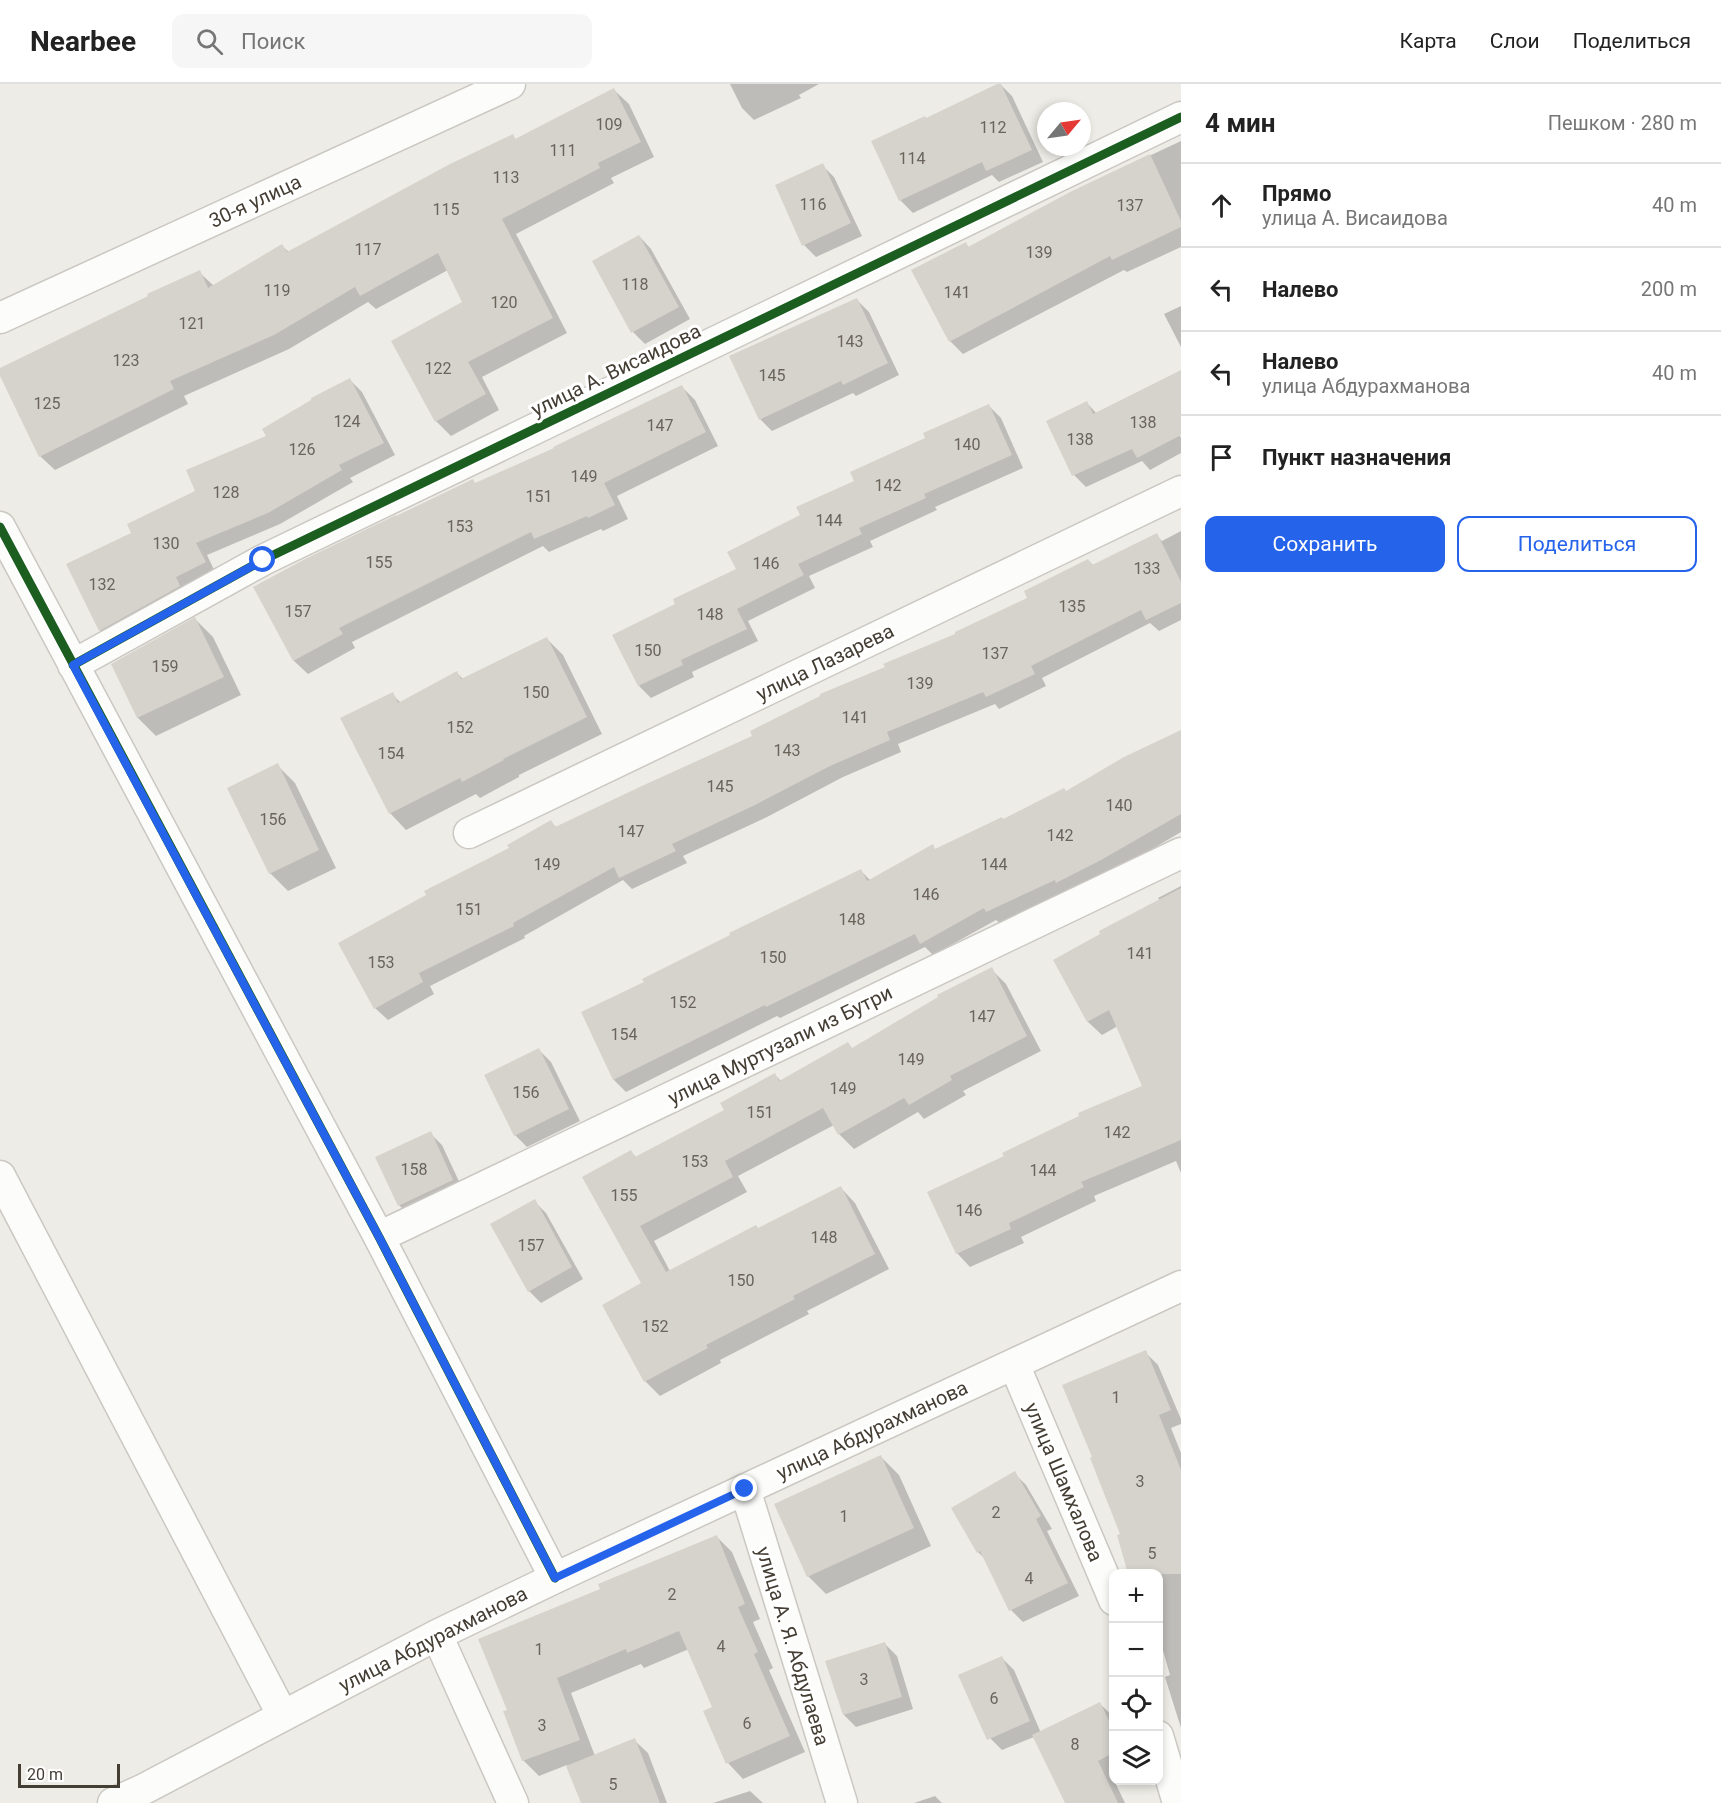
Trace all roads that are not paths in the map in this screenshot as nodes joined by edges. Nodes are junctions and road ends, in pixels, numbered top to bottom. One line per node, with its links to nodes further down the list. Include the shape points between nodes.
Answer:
1 (510, 84): 3 (street, 30-я улица)
2 (1181, 117): 6 (street, улица А. Висаидова, via 263,560)
3 (0, 318)
4 (1181, 491): 7 (street, улица Лазарева)
5 (0, 526): 6 (street)
6 (73, 665): 10 (street)
7 (469, 833)
8 (1181, 853): 10 (street, улица Муртузали из Бутри)
9 (0, 1176): 17 (street)
10 (379, 1237): 14 (street)
11 (1181, 1286): 12 (street, улица Абдурахманова)
12 (1014, 1364): 13 (street, улица Абдурахманова); 15 (street, улица Шамхалова)
13 (745, 1489): 14 (street, улица Абдурахманова); 22 (street, улица А. Я. Абдулаева)
14 (555, 1578): 16 (street, улица Абдурахманова)
15 (1109, 1590)
16 (437, 1635): 17 (street, улица Абдурахманова); 21 (street)
17 (283, 1716): 19 (street, улица Абдурахманова)
18 (1163, 1753): 23 (street)
19 (145, 1796): 20 (street, улица Абдурахманова)
20 (113, 1803)
21 (513, 1803)
22 (842, 1803)
23 (1178, 1803)

